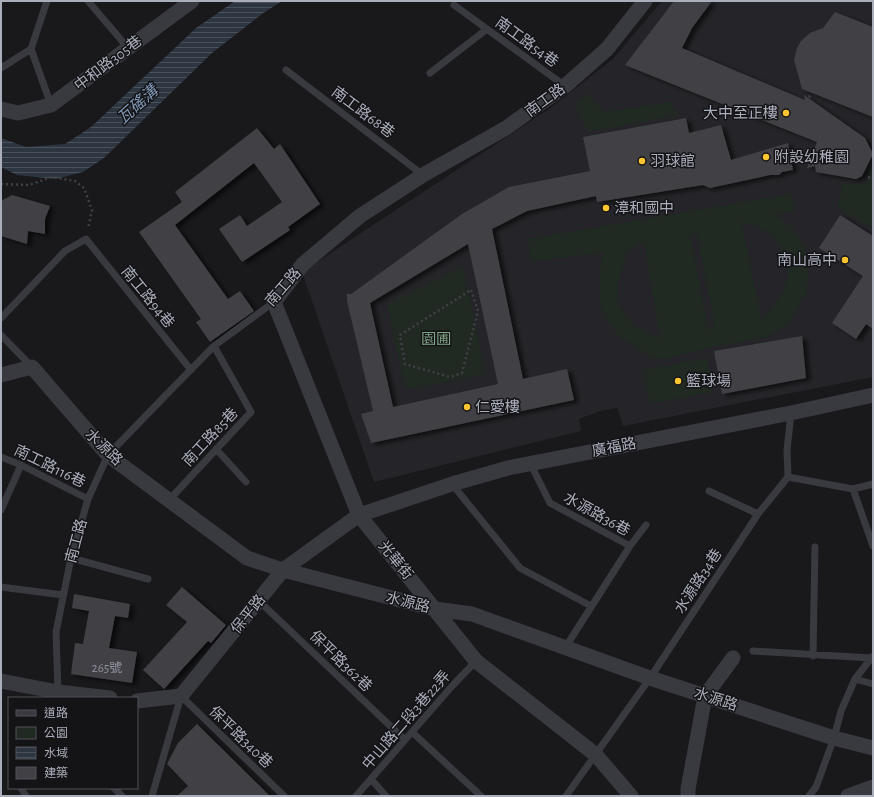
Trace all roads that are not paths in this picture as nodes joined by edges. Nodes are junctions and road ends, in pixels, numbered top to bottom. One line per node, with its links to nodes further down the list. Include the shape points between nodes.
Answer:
1 (46, 1): 8 (lane)
2 (88, 1): 7 (lane)
3 (644, 1): 12 (street, 南工路, via 607,49)
4 (188, 2): 7 (street, 中和路305巷)
5 (454, 5): 6 (lane, 南工路54巷)
6 (486, 29): 11 (lane); 12 (lane, 南工路54巷)
7 (128, 48): 13 (street, 中和路305巷)
8 (31, 49): 9 (lane); 13 (lane)
9 (1, 68)
10 (286, 70): 15 (lane, 南工路68巷)
11 (430, 73)
12 (565, 86): 15 (street, 南工路, via 506,128)
13 (51, 105): 14 (street, 中和路305巷, via 18,113)
14 (1, 109)
15 (423, 175): 16 (street, 南工路, via 360,216 303,264)
16 (274, 302): 19 (lane, 南工路); 40 (street, 光華街)
17 (1, 318): 21 (lane, 南工路94巷, via 65,251 86,239)
18 (1, 335): 20 (lane)
19 (214, 346): 21 (lane, 南工路); 25 (lane, 南工路85巷, via 251,412)
20 (32, 367): 22 (street); 26 (street, 水源路)
21 (191, 370): 26 (lane, 南工路)
22 (1, 375)
23 (873, 395): 24 (street, 廣福路)
24 (791, 413): 28 (street, 廣福路); 30 (lane, via 787,450)
25 (216, 449): 31 (lane); 37 (lane, 南工路85巷)
26 (108, 455): 36 (lane, 南工路); 37 (street, 水源路)
27 (1, 457): 29 (lane, 南工路116巷)
28 (530, 463): 32 (street, 廣福路); 42 (lane, 水源路36巷, via 550,503)
29 (21, 465): 36 (lane, 南工路116巷); 38 (lane)
30 (788, 477): 34 (lane); 39 (lane, 水源路34巷)
31 (246, 482)
32 (452, 484): 40 (street, 廣福路); 51 (lane, via 520,568)
33 (873, 484): 34 (lane)
34 (853, 489): 43 (lane)
35 (709, 491): 39 (lane)
36 (88, 499): 45 (lane, 南工路)
37 (169, 500): 46 (street, 水源路, via 247,558)
38 (1, 510)
39 (758, 514): 59 (lane, 水源路34巷)
40 (359, 515): 46 (street, 保平路); 52 (street, 光華街)
41 (646, 526): 42 (lane)
42 (630, 546): 51 (lane, 水源路36巷)
43 (873, 546)
44 (815, 547): 55 (lane)
45 (71, 558): 47 (lane); 49 (lane, 南工路)
46 (283, 570): 50 (street, 保平路); 52 (street, 水源路)
47 (148, 579)
48 (1, 587): 49 (lane)
49 (63, 595): 63 (lane, 南工路, via 56,632)
50 (258, 601): 64 (street, 保平路); 70 (lane, 保平路362巷)
51 (591, 606): 53 (lane, 水源路36巷)
52 (435, 609): 53 (street, 水源路, via 472,614); 58 (street, 光華街)
53 (565, 648): 59 (street, 水源路)
54 (753, 651): 55 (lane)
55 (813, 655): 56 (lane)
56 (872, 657): 60 (lane)
57 (732, 658): 65 (street)
58 (476, 661): 68 (lane, 中山路二段3巷22弄); 72 (street, 光華街)
59 (650, 678): 65 (street, 水源路); 72 (lane, 水源路34巷)
60 (854, 678): 62 (lane); 69 (lane)
61 (1, 681): 63 (street)
62 (873, 684)
63 (59, 695): 66 (street)
64 (180, 696): 67 (street); 75 (lane); 76 (lane, 保平路340巷)
65 (705, 696): 69 (street, 水源路); 82 (street)
66 (93, 697)
67 (138, 701)
68 (412, 732): 70 (lane, 中山路二段3巷22弄); 79 (lane)
69 (834, 738): 71 (street, 水源路); 83 (lane, via 816,787)
70 (405, 740): 73 (lane, 中山路二段3巷22弄)
71 (873, 748)
72 (596, 755): 80 (lane, 水源路34巷); 81 (street, 光華街)
73 (371, 779): 77 (lane, 中山路二段3巷22弄); 78 (lane)
74 (873, 787): 84 (street)
75 (152, 796)
76 (284, 796)
77 (356, 796)
78 (386, 796)
79 (481, 796)
80 (566, 796)
81 (630, 796)
82 (688, 796)
83 (808, 796)
84 (848, 796)

